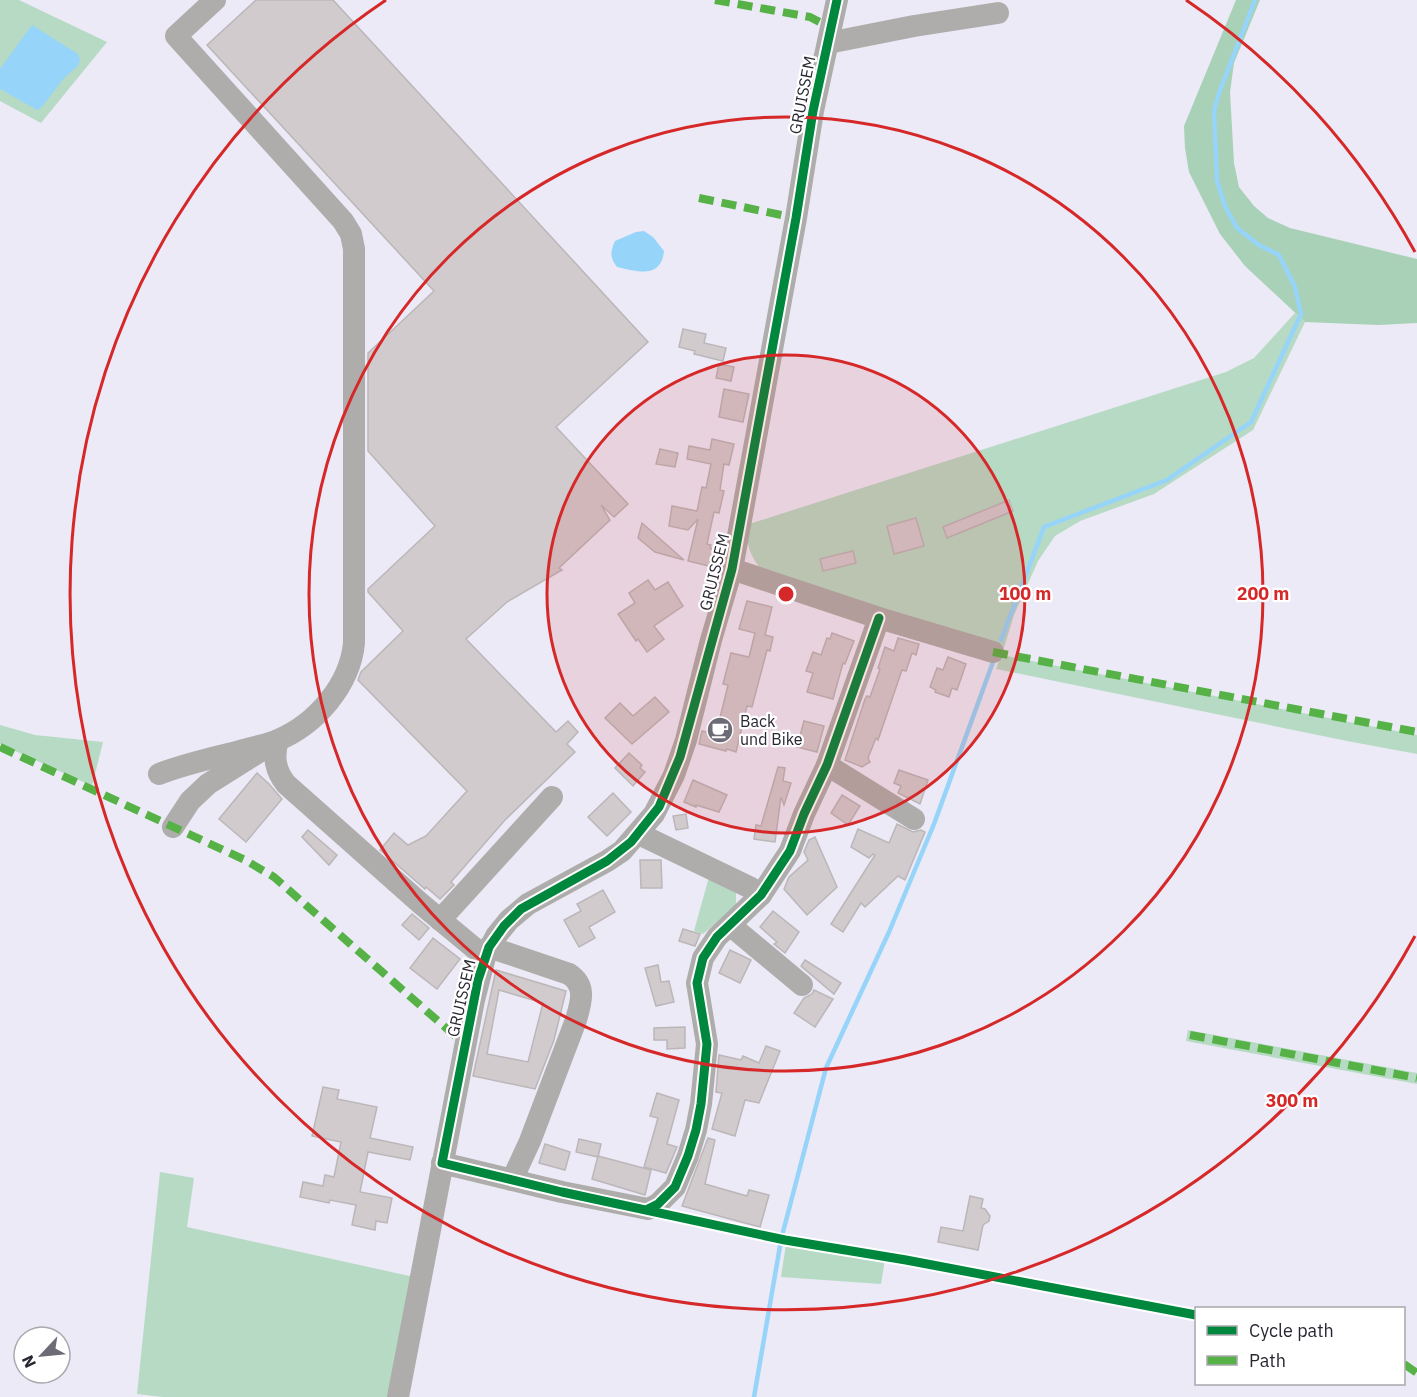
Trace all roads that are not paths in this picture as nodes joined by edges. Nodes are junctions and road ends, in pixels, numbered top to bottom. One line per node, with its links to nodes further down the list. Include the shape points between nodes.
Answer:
1 (215, 0): 8 (street, via 176,36 343,221 354,249 353,652 347,673 328,703)
2 (837, 0): 4 (street, GRUISSEM)
3 (998, 13): 4 (street)
4 (828, 43): 5 (street, GRUISSEM)
5 (732, 569): 6 (street, GRUISSEM); 14 (street, GRUISSEM, via 677,766 659,807)
6 (879, 618): 7 (street, GRUISSEM); 9 (street)
7 (993, 652)
8 (278, 740): 10 (street); 13 (street, via 208,784 190,801); 16 (street, via 275,762 286,784)
9 (827, 765): 12 (street); 15 (street, via 790,851)
10 (159, 774)
11 (552, 797): 16 (street)
12 (914, 819)
13 (173, 827)
14 (639, 834): 15 (street); 18 (street, GRUISSEM, via 614,856 521,909)
15 (761, 895): 17 (street)
16 (440, 920): 18 (street)
17 (730, 925): 19 (street); 21 (street, via 708,947 699,969 698,998 707,1044 701,1104 681,1177 667,1196 648,1209)
18 (487, 952): 20 (street, GRUISSEM); 21 (street, via 568,974 576,979 581,991 576,1020)
19 (802, 985)
20 (442, 1163): 21 (street); 22 (street, GRUISSEM)
21 (512, 1180)
22 (398, 1397)

